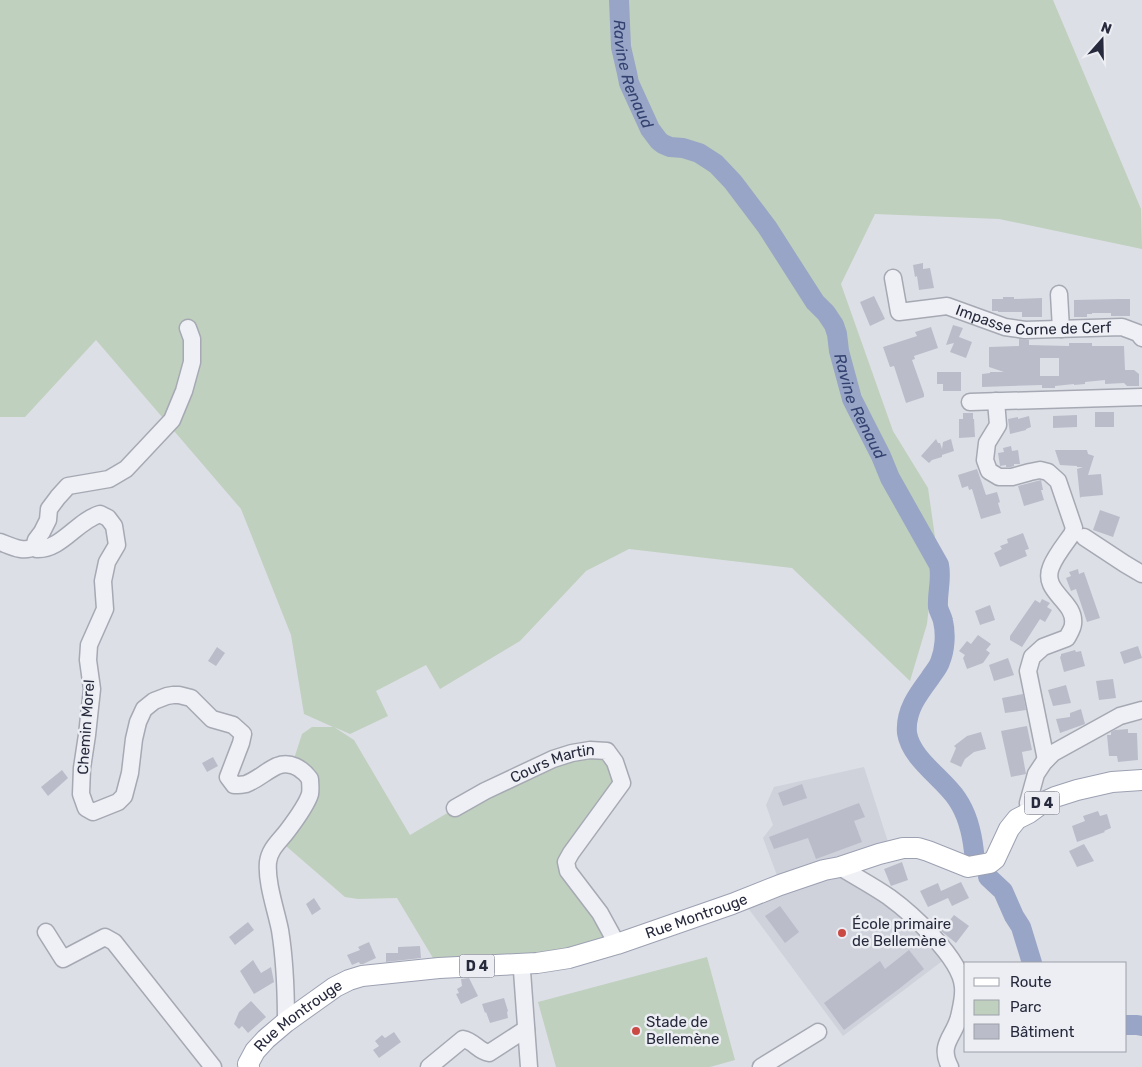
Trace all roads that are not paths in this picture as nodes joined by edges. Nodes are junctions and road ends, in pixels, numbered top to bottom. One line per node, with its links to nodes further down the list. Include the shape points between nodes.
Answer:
1 (893, 278): 4 (street, Impasse Corne de Cerf, via 899,312 947,306 1005,327)
2 (1059, 294): 4 (street)
3 (188, 328): 11 (street, via 192,339 192,362 172,420 126,469 109,479 68,486 49,509 48,520)
4 (1061, 329): 5 (street, Impasse Corne de Cerf, via 1122,327)
5 (1142, 338)
6 (1142, 397): 7 (street)
7 (996, 401): 8 (street); 14 (street, via 998,425 987,442 985,460 989,471 999,477 1040,470 1048,472 1058,481 1074,528 1050,568 1049,578 1052,588 1068,607 1073,625 1066,638 1044,647 1032,657 1028,671)
8 (970, 402)
9 (1084, 537): 12 (street)
10 (0, 542): 11 (street, via 29,550)
11 (34, 546): 22 (street, Chemin Morel, via 43,550 58,543 85,521 100,514 114,526 116,545 107,562 103,581 105,609 89,646 92,689 82,776 86,808 93,812 118,802 124,796 138,722 144,709 167,696 191,698 212,719 233,725 242,734 228,777 234,785 245,784 278,766 292,765 304,770 310,779 310,794 287,832 270,852 268,864 284,960)
12 (1142, 574)
13 (1142, 710): 14 (street, via 1120,716)
14 (1046, 760): 17 (street, via 1036,774 1028,803)
15 (1142, 780): 17 (main road, Rue Montrouge / D 4, via 1112,782 1077,790 1044,802)
16 (455, 808): 20 (street, Cours Martin, via 553,759 590,750 607,751 615,762 622,783 566,862 568,871 600,913)
17 (1029, 813): 18 (main road, Rue Montrouge / D 4, via 1017,819 1009,829 990,863 968,867 918,848 903,848)
18 (840, 866): 20 (main road, Rue Montrouge / D 4, via 780,884); 30 (street, via 889,896 919,922 950,956 963,985 958,1020 945,1051)
19 (46, 932): 25 (street, via 63,959 105,937 114,942)
20 (617, 944): 21 (main road, Rue Montrouge / D 4, via 569,958)
21 (518, 964): 22 (main road, Rue Montrouge / D 4, via 362,976 335,987); 23 (street, via 522,971)
22 (286, 1022): 26 (main road, Rue Montrouge / D 4, via 255,1051)
23 (526, 1029): 27 (street, via 489,1053 463,1039); 28 (street)
24 (818, 1032): 29 (street)
25 (213, 1067)
26 (249, 1067)
27 (429, 1067)
28 (530, 1067)
29 (761, 1067)
30 (950, 1067)

